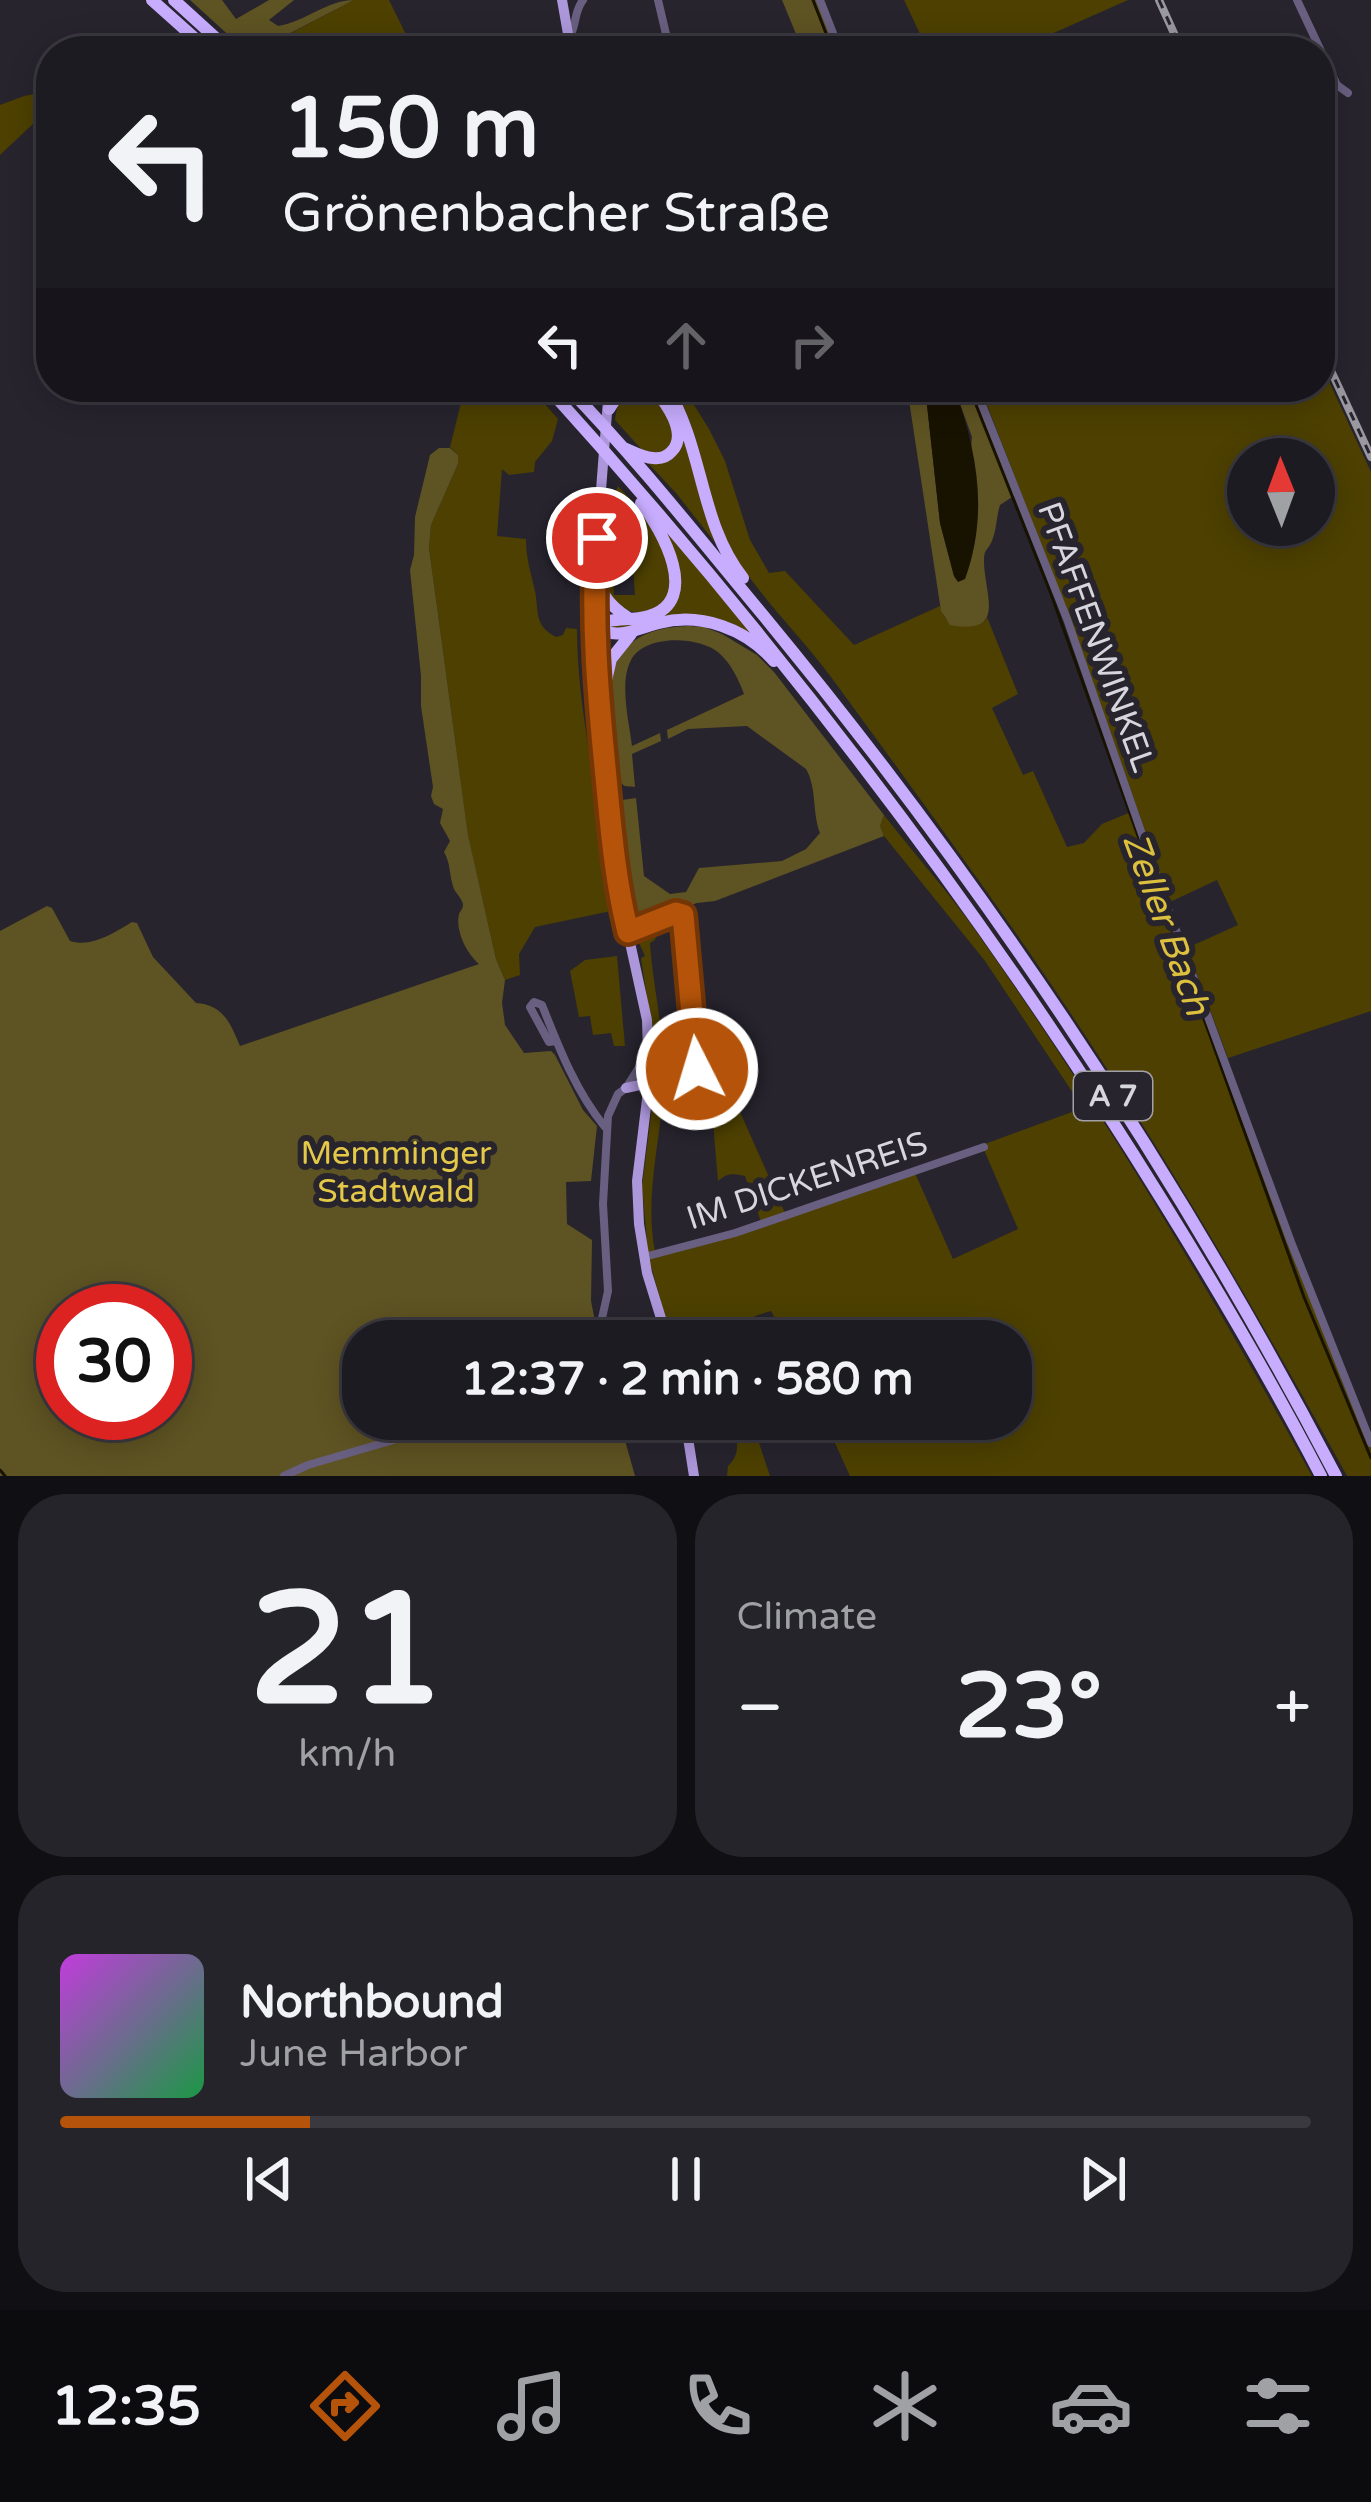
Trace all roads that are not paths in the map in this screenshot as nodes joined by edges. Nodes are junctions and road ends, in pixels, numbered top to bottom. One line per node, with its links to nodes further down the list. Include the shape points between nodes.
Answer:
1 (174, 0): 9 (highway)
2 (562, 0): 10 (main road)
3 (584, 0): 10 (street)
4 (658, 0): 11 (street)
5 (820, 0): 12 (street)
6 (1297, 0): 13 (street)
7 (154, 1): 8 (highway)
8 (192, 36)
9 (214, 36)
10 (569, 36)
11 (666, 36)
12 (834, 36)
13 (1314, 36)
14 (1335, 81): 15 (street)
15 (1348, 94)
16 (561, 402): 25 (highway, A 7)
17 (582, 402): 24 (highway, A 7)
18 (609, 402): 23 (main road)
19 (613, 402): 23 (highway)
20 (663, 402): 24 (highway, via 677,430 675,448 660,458)
21 (674, 402): 27 (highway, via 719,535)
22 (981, 402): 46 (street, PFAFFENWINKEL)
23 (609, 409): 26 (main road)
24 (623, 448): 27 (highway, A 7)
25 (621, 468): 28 (highway, via 663,538 675,577 663,609); 31 (highway, A 7)
26 (595, 567): 28 (highway, via 607,602); 29 (main road)
27 (763, 615): 50 (highway, A 7, via 938,840 1078,1041 1224,1274)
28 (628, 618): 29 (highway)
29 (594, 627): 30 (highway, A 7); 32 (main road)
30 (631, 634): 31 (highway, A 7, via 671,620 716,623); 32 (highway, via 611,659)
31 (806, 689): 49 (highway, A 7, via 1095,1093)
32 (599, 711): 33 (main road)
33 (628, 932): 35 (main road); 36 (street, via 682,913)
34 (556, 1041): 34 (street, via 542,1005 534,1002 533,1017); 39 (street)
35 (650, 1050): 37 (main road); 38 (street)
36 (697, 1069)
37 (649, 1083): 38 (main road); 41 (main road, via 637,1181)
38 (626, 1088): 39 (street)
39 (606, 1128): 42 (street)
40 (984, 1147): 41 (street, IM DICKENREIS)
41 (644, 1257): 43 (main road)
42 (602, 1320)
43 (662, 1320)
44 (393, 1440): 47 (street)
45 (688, 1440): 48 (main road)
46 (1371, 1443)
47 (284, 1476)
48 (694, 1476)
49 (1321, 1476)
50 (1336, 1476)

